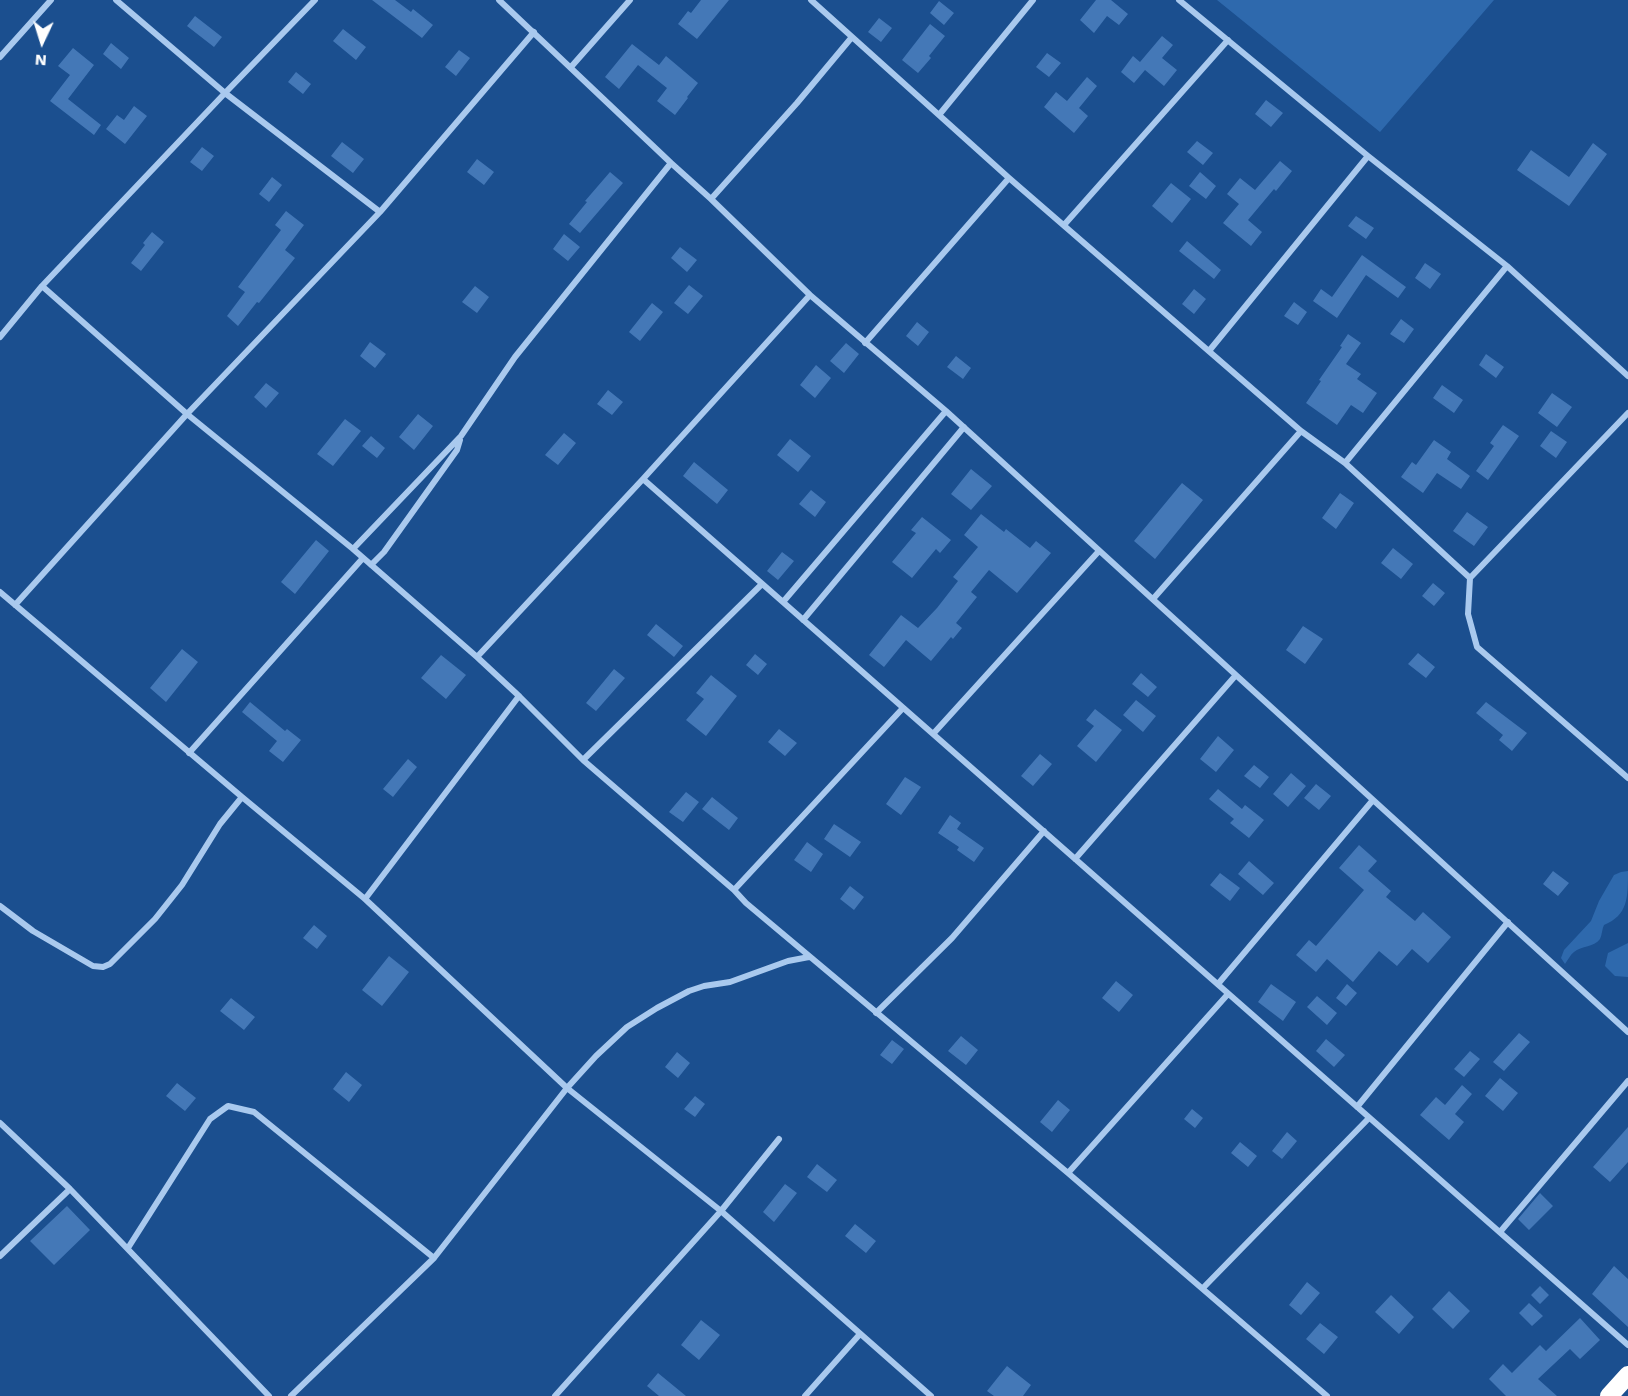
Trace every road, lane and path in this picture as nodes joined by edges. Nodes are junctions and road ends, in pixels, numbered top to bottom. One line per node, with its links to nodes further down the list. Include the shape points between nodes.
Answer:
1 (51, 0): 12 (street)
2 (116, 0): 14 (street)
3 (315, 0): 14 (street)
4 (499, 0): 9 (street)
5 (630, 0): 13 (street)
6 (811, 0): 10 (street)
7 (1033, 0): 15 (street)
8 (1179, 0): 11 (street)
9 (534, 32): 13 (street); 20 (street)
10 (852, 37): 15 (street); 19 (street)
11 (1228, 40): 16 (street); 21 (street)
12 (0, 57)
13 (571, 68): 17 (street)
14 (225, 93): 20 (street); 23 (street)
15 (939, 115): 18 (street)
16 (1368, 156): 22 (street); 27 (street)
17 (671, 163): 19 (street); 34 (street, via 515,357)
18 (1009, 178): 21 (street); 26 (street)
19 (711, 199): 24 (street)
20 (380, 212): 31 (street)
21 (1064, 225): 27 (street)
22 (1507, 266): 28 (street); 35 (street)
23 (42, 286): 25 (street); 31 (street)
24 (810, 295): 26 (street); 36 (street)
25 (0, 338)
26 (865, 343): 29 (street)
27 (1209, 351): 33 (street)
28 (1628, 376)
29 (946, 411): 32 (street); 45 (street)
30 (1628, 413): 41 (street)
31 (187, 414): 37 (street); 46 (street)
32 (964, 428): 38 (street); 47 (street)
33 (1301, 431): 35 (street); 44 (street)
34 (461, 436): 37 (street); 40 (street, via 457,450)
35 (1345, 463): 41 (street)
36 (643, 479): 42 (street); 48 (street)
37 (352, 549): 39 (street)
38 (1099, 551): 44 (street); 52 (street)
39 (363, 558): 40 (street); 53 (street)
40 (371, 566): 48 (street)
41 (1470, 578): 55 (street, via 1468,614 1478,647)
42 (762, 584): 45 (street); 54 (street)
43 (0, 592): 46 (street)
44 (1153, 600): 49 (street)
45 (783, 602): 47 (street)
46 (15, 604): 53 (street)
47 (803, 620): 51 (street)
48 (477, 657): 50 (street)
49 (1236, 675): 57 (street); 59 (street)
50 (519, 696): 54 (street); 61 (street)
51 (903, 708): 52 (street); 60 (street)
52 (933, 734): 58 (street)
53 (189, 753): 56 (street)
54 (584, 760): 60 (street)
55 (1628, 778)
56 (242, 797): 61 (street); 62 (street, via 162,911 110,964 93,966 33,931)
57 (1373, 800): 63 (street); 65 (street)
58 (1044, 831): 59 (street); 67 (street, via 952,938)
59 (1076, 859): 65 (street)
60 (734, 890): 64 (street)
61 (365, 899): 70 (street)
62 (0, 906)
63 (1508, 922): 68 (street); 71 (street)
64 (809, 957): 67 (street); 70 (street, via 689,991 657,1008 627,1027)
65 (1218, 984): 66 (street)
66 (1228, 994): 71 (street); 75 (street)
67 (876, 1013): 75 (street)
68 (1628, 1032)
69 (1628, 1080): 78 (street)
70 (567, 1088): 77 (street); 81 (street)
71 (1357, 1107): 72 (street)
72 (1369, 1118): 78 (street); 82 (street)
73 (0, 1123): 76 (street)
74 (779, 1139): 77 (street)
75 (1068, 1173): 82 (street)
76 (70, 1188): 79 (street); 80 (street)
77 (721, 1211): 83 (street); 88 (street)
78 (1500, 1232): 84 (street)
79 (128, 1248): 81 (street, via 210,1119 228,1106 254,1112); 86 (street)
80 (0, 1256)
81 (434, 1258): 87 (street)
82 (1203, 1288): 91 (street)
83 (860, 1334): 89 (street); 90 (street)
84 (1628, 1345)
85 (1628, 1375): 92 (highway)
86 (269, 1396)
87 (291, 1396)
88 (555, 1396)
89 (805, 1396)
90 (931, 1396)
91 (1327, 1396)
92 (1609, 1396)

